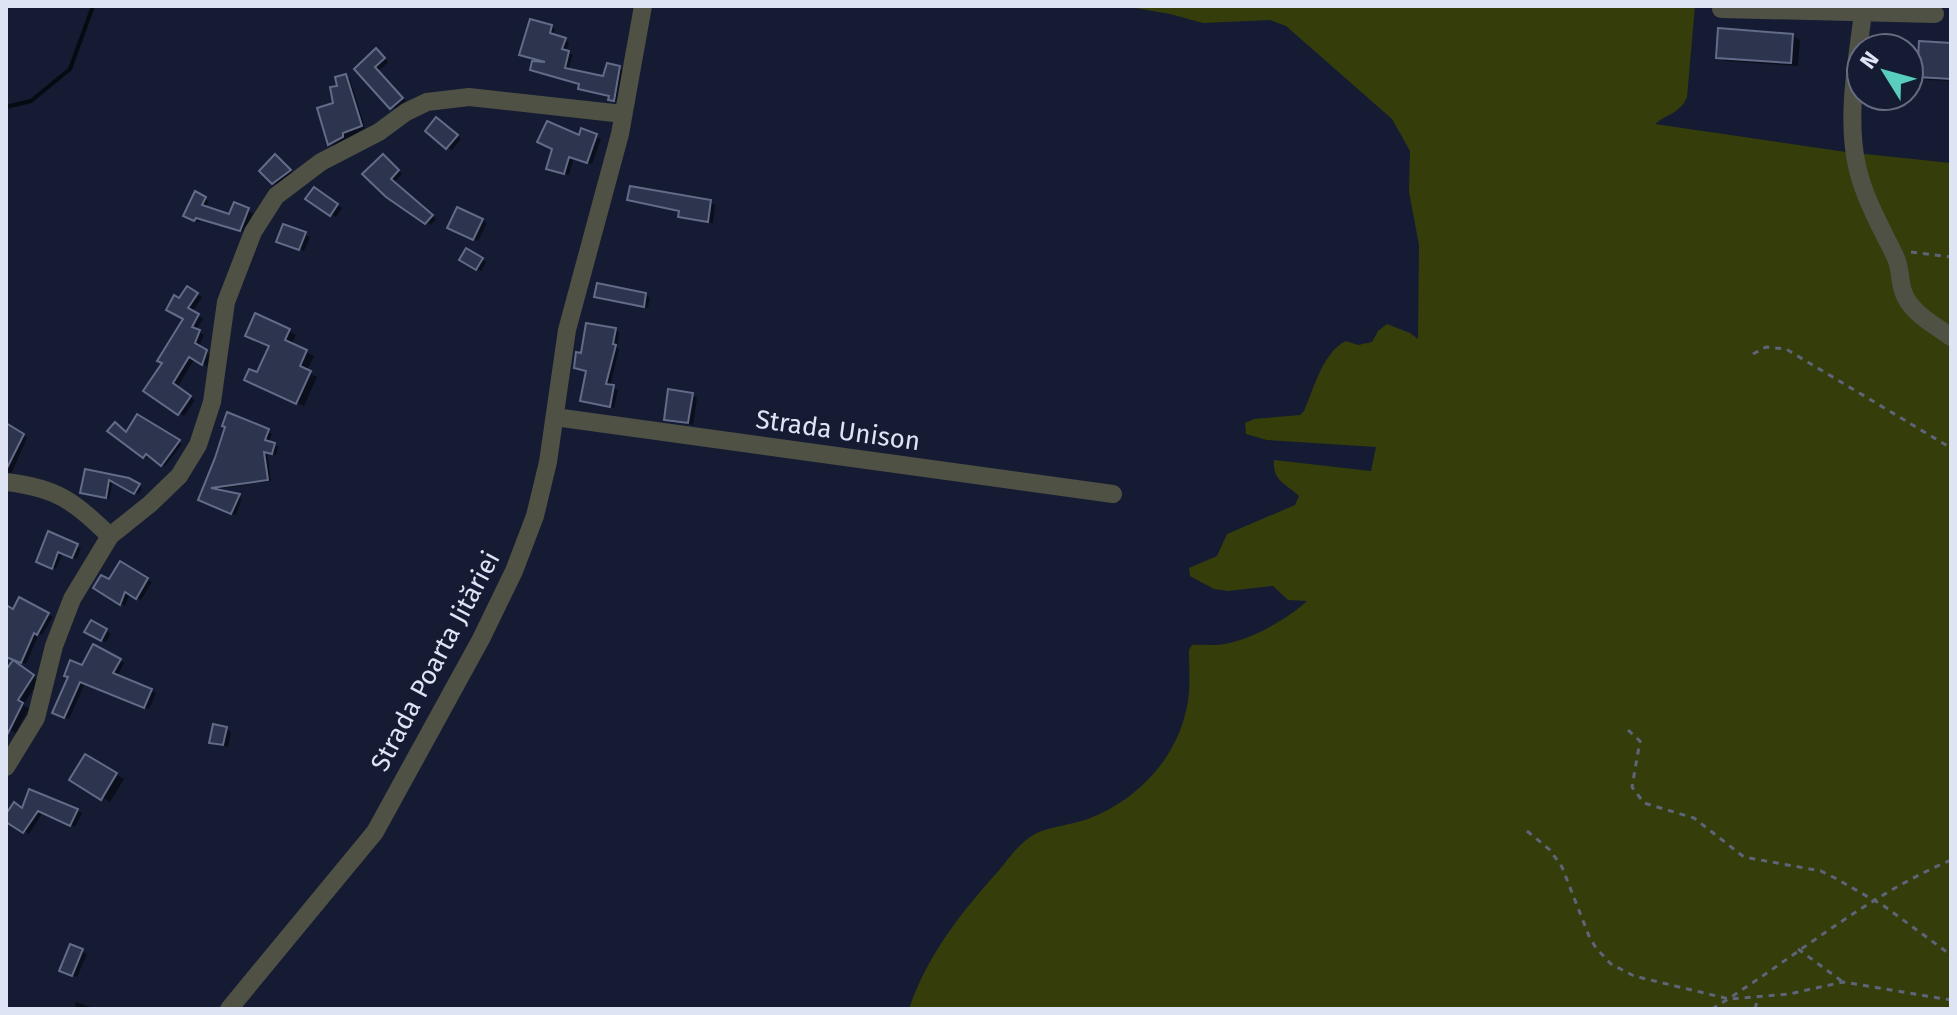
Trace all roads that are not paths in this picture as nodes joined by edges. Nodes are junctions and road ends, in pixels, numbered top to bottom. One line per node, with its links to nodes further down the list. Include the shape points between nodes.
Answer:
1 (643, 6): 6 (street, Strada Poarta Jităriei)
2 (1911, 6): 5 (street)
3 (1721, 9): 4 (street)
4 (1851, 10): 5 (street); 7 (street, via 1855,162 1900,266 1907,300)
5 (1943, 16)
6 (623, 114): 8 (street, Strada Poarta Jităriei, via 567,330); 11 (street, via 469,97 427,102 321,162 276,196 253,232 226,302 212,402 198,445 179,476)
7 (1951, 337)
8 (555, 417): 10 (street, Strada Unison); 13 (street, Strada Poarta Jităriei, via 535,516 475,651 375,832)
9 (6, 482): 11 (street, via 54,491)
10 (1113, 494)
11 (110, 536): 12 (street, via 72,599 36,718)
12 (6, 767)
13 (229, 1009)

